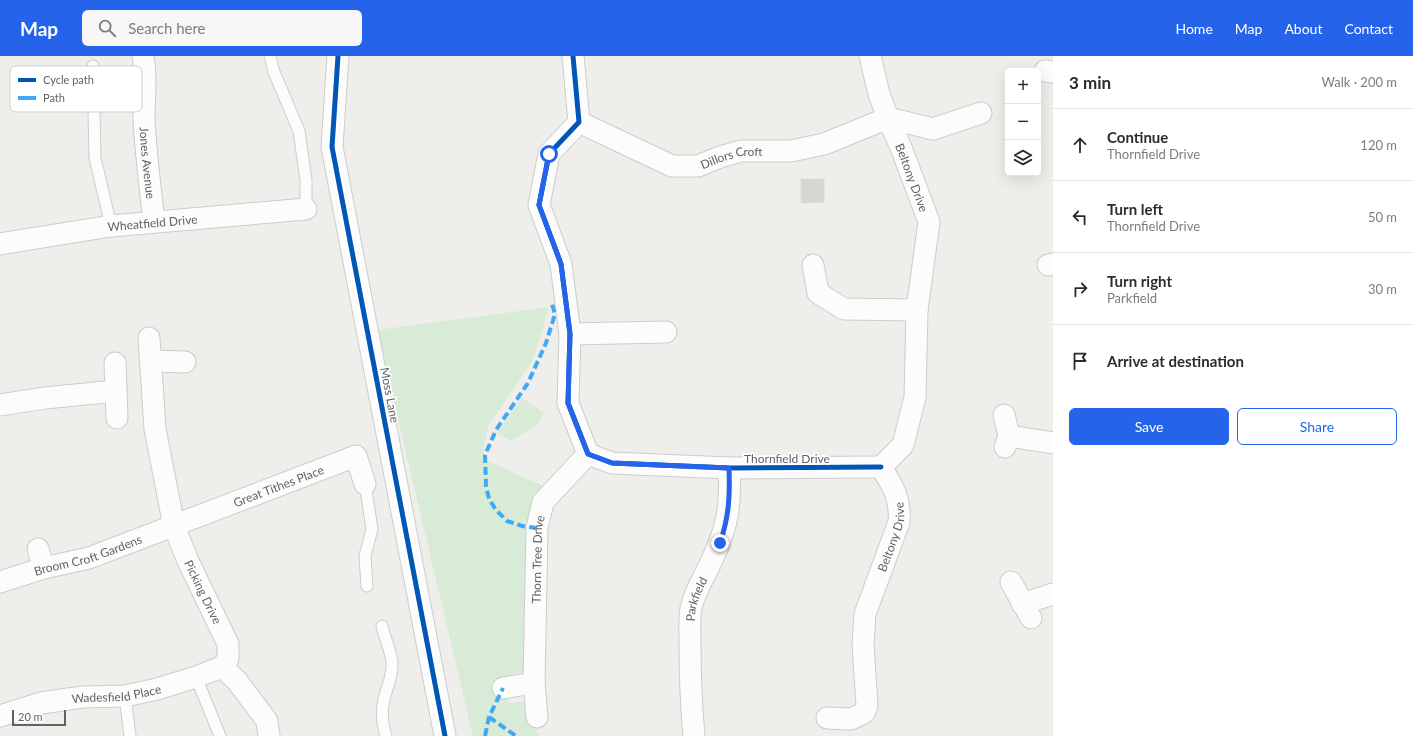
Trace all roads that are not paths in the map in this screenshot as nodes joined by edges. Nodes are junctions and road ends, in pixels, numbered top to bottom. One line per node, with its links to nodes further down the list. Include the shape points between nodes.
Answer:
1 (143, 56): 11 (street, Jones Avenue, via 144,118)
2 (270, 56): 10 (lane, via 274,72 299,131 306,180)
3 (338, 56): 49 (street, Moss Lane, via 332,147)
4 (573, 56): 9 (street)
5 (870, 56): 8 (street, Beltony Drive)
6 (94, 112): 12 (lane, via 95,158)
7 (981, 113): 8 (street, via 933,129)
8 (888, 118): 9 (street, Dillors Croft, via 824,144 791,151 741,151 698,166 672,166); 15 (street, Beltony Drive, via 928,222)
9 (579, 122): 17 (street, via 549,154 539,205 561,264)
10 (306, 209): 11 (street, Wheatfield Drive)
11 (154, 221): 12 (street, Wheatfield Drive)
12 (111, 226): 13 (street, Wheatfield Drive)
13 (0, 244)
14 (813, 265): 15 (street, via 818,293 844,309)
15 (917, 310): 28 (street, Beltony Drive, via 915,397 903,445)
16 (666, 332): 17 (street)
17 (570, 334): 27 (street, via 568,403)
18 (149, 338): 19 (street, Picking Drive)
19 (150, 361): 20 (street); 31 (street, Picking Drive, via 155,429)
20 (185, 362)
21 (115, 363): 22 (street)
22 (116, 391): 23 (street); 25 (street)
23 (0, 405)
24 (1004, 416): 26 (street, via 1007,442)
25 (117, 418)
26 (1053, 443)
27 (588, 454): 29 (street, Thornfield Drive, via 612,463); 39 (street, Thorn Tree Drive, via 543,502 537,528)
28 (881, 467): 29 (street, Thornfield Drive); 44 (street, Beltony Drive, via 900,504 900,513 899,522 865,614 863,644 866,706 864,713 851,719)
29 (729, 468): 50 (street, Parkfield, via 730,495 726,523 691,610 691,708)
30 (365, 484): 31 (street, Great Tithes Place, via 356,456); 34 (lane, via 372,529 365,556)
31 (174, 526): 32 (street, Broom Croft Gardens, via 89,558 41,559); 37 (street, Picking Drive, via 228,644)
32 (0, 582)
33 (1011, 582): 35 (street, via 1026,611)
34 (367, 586)
35 (1053, 594)
36 (382, 626): 48 (lane, via 392,661 381,715)
37 (225, 663): 38 (street, Wadesfield Place); 47 (street, via 267,721)
38 (196, 677): 41 (street, Wadesfield Place); 46 (lane)
39 (534, 682): 40 (street); 43 (street, Thorn Tree Drive)
40 (503, 688)
41 (125, 696): 42 (street, Wadesfield Place, via 83,697 41,703); 45 (lane)
42 (0, 716)
43 (537, 717)
44 (827, 718)
45 (130, 736)
46 (220, 736)
47 (269, 736)
48 (386, 736)
49 (445, 736)
50 (694, 736)

